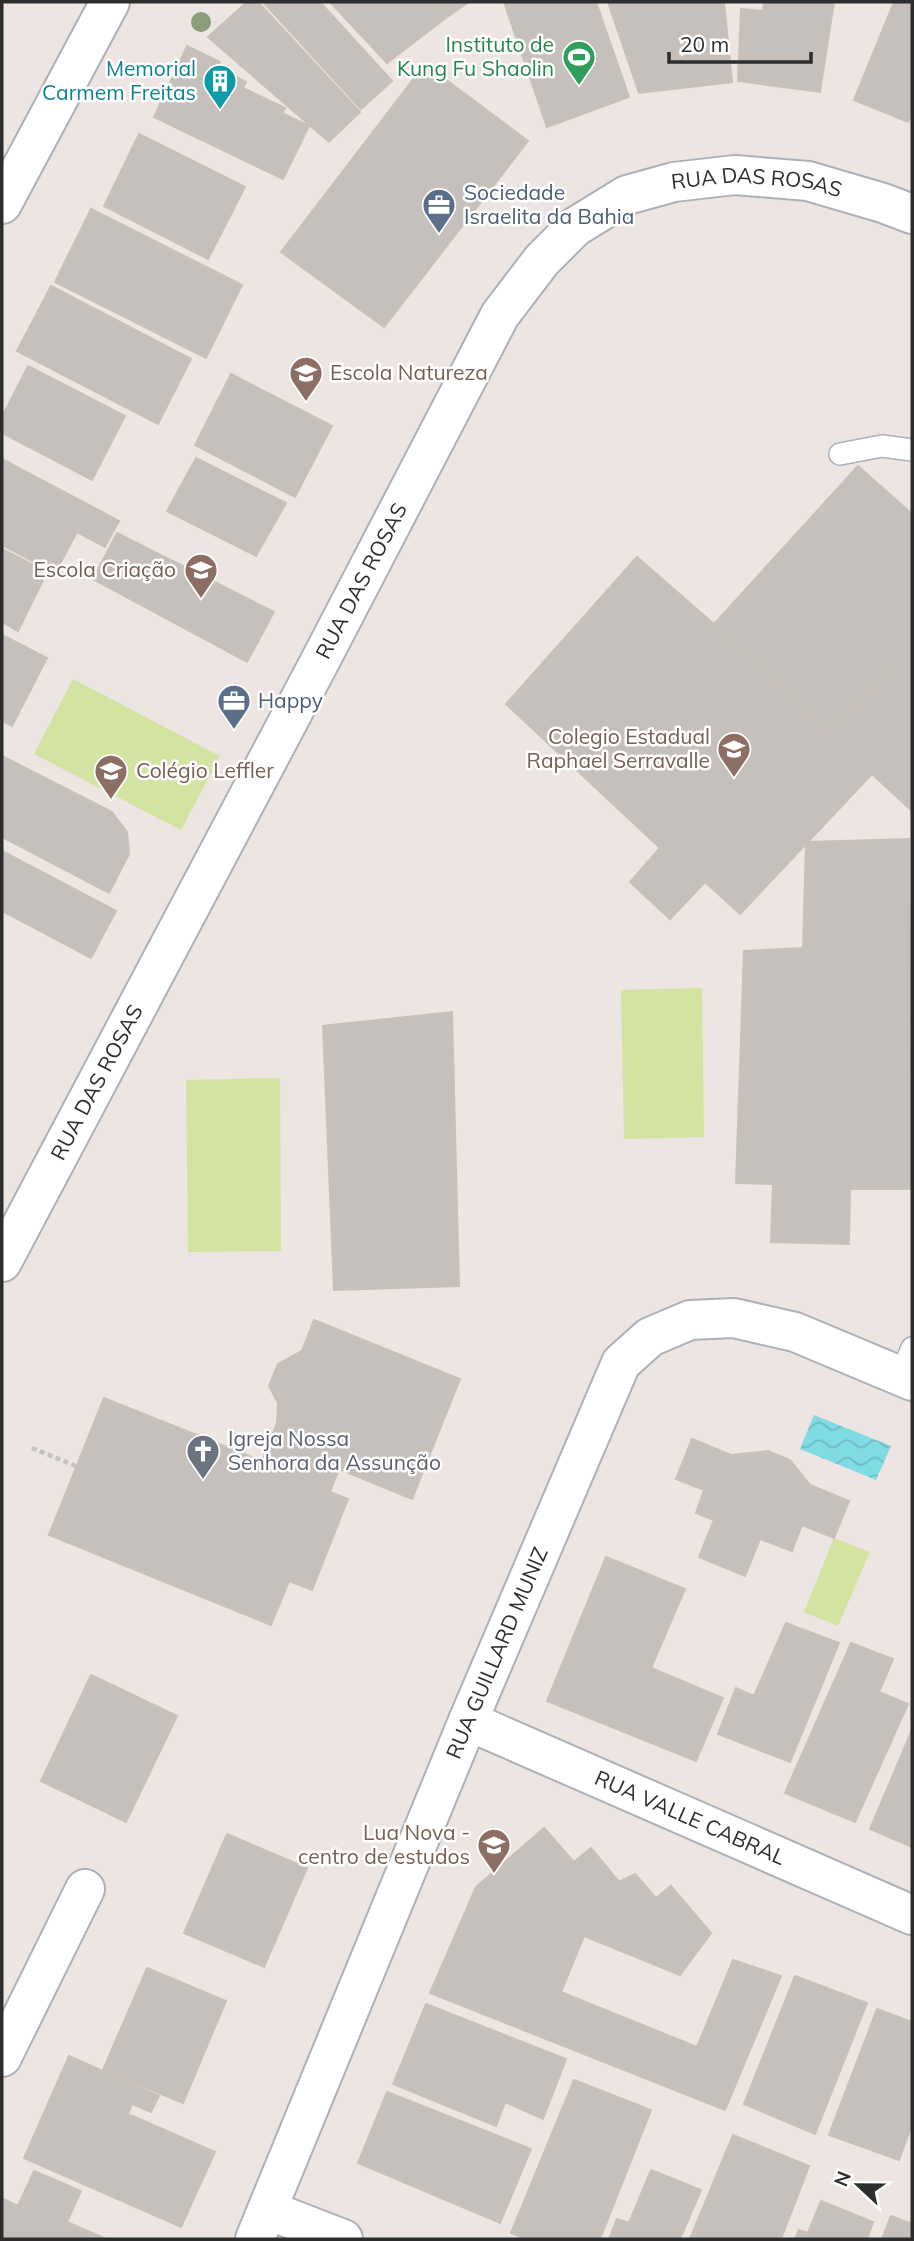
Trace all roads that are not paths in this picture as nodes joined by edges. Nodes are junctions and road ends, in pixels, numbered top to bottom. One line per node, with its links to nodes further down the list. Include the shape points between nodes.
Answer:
1 (123, 2): 2 (street)
2 (103, 16): 3 (street)
3 (2, 204)
4 (912, 214): 7 (street, RUA DAS ROSAS, via 808,181 735,175 674,182 627,195 575,227 542,260 500,315)
5 (912, 450): 6 (lane, via 883,446)
6 (840, 453)
7 (2, 1262)
8 (908, 1368): 9 (street, RUA GUILLARD MUNIZ, via 734,1318 690,1320 650,1336 621,1363)
9 (467, 1721): 11 (street, RUA VALLE CABRAL); 13 (street, RUA GUILLARD MUNIZ)
10 (85, 1889): 12 (street)
11 (912, 1915)
12 (2, 2057)
13 (261, 2225): 14 (street)
14 (343, 2239)

